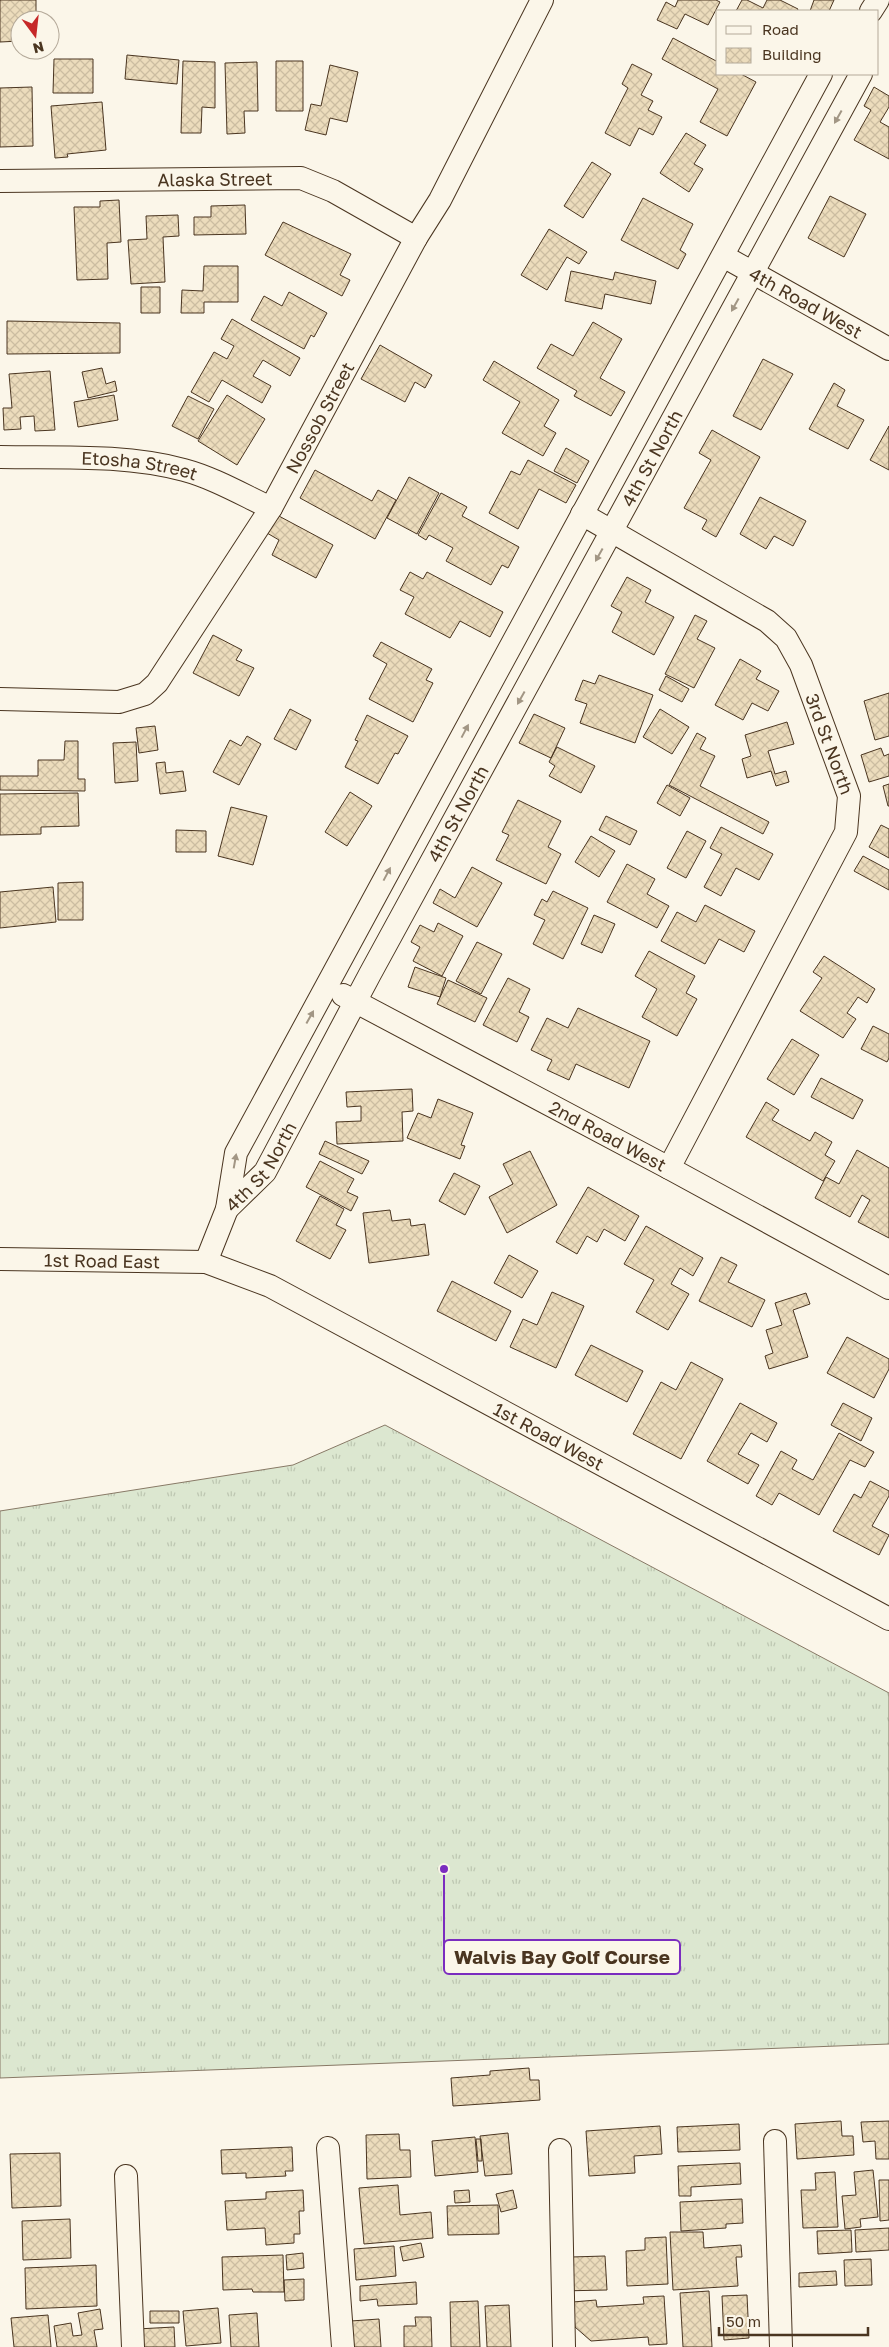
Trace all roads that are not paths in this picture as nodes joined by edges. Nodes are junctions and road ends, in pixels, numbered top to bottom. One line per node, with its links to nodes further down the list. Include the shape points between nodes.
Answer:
1 (542, 0): 5 (street, Nossob Street, via 440,200)
2 (820, 75): 6 (street, 4th St North)
3 (860, 75): 7 (street, 4th St North, one-way to 7)
4 (0, 181): 5 (street, Alaska Street, via 301,178 333,191)
5 (416, 238): 10 (street, Nossob Street)
6 (723, 256): 7 (street, 4th Road West); 11 (street, 4th St North)
7 (753, 273): 8 (street, 4th Road West); 12 (street, 4th St North, one-way to 12)
8 (889, 349)
9 (0, 457): 10 (street, Etosha Street, via 106,459 184,470)
10 (271, 508): 13 (street, Nossob Street, via 172,662 145,694 119,702)
11 (582, 514): 12 (street, 3rd St North); 14 (street, 4th St North, one-way to 11)
12 (611, 532): 15 (street, 4th St North, one-way to 15); 16 (street, 3rd St North, via 767,621 786,638 801,665 849,796 846,832)
13 (0, 699)
14 (327, 986): 15 (street, 2nd Road West); 17 (street, 4th St North, one-way to 14, via 236,1153)
15 (355, 1002): 16 (street, 2nd Road West); 17 (street, 4th St North, via 266,1172)
16 (669, 1168): 20 (street, 2nd Road West)
17 (227, 1209): 19 (street)
18 (0, 1260): 19 (street, 1st Road East)
19 (206, 1262): 21 (street, 1st Road West, via 270,1286)
20 (889, 1288)
21 (889, 1619)
22 (775, 2141): 29 (street)
23 (328, 2148): 27 (street)
24 (560, 2150): 28 (street)
25 (126, 2176): 26 (street)
26 (133, 2347)
27 (343, 2347)
28 (564, 2347)
29 (781, 2347)

